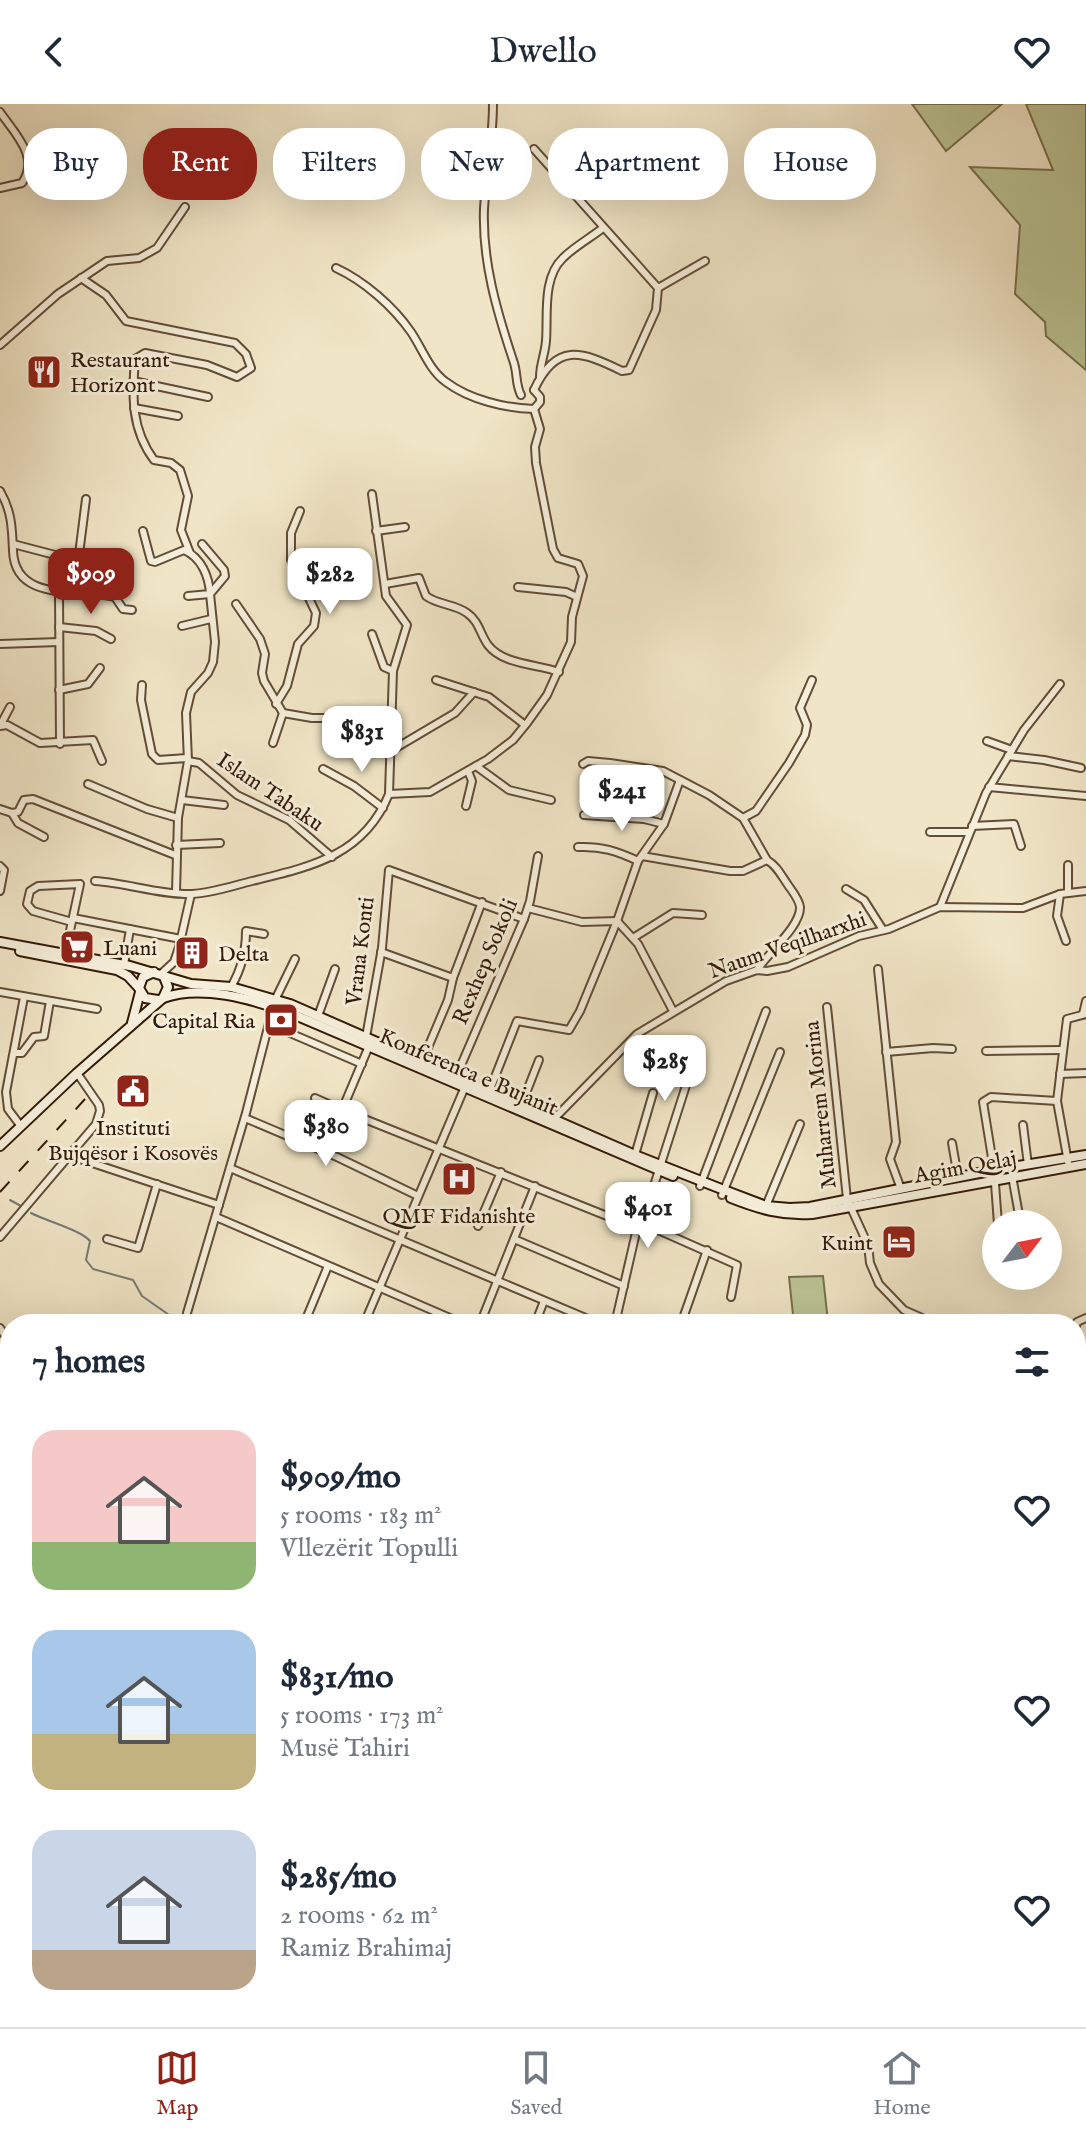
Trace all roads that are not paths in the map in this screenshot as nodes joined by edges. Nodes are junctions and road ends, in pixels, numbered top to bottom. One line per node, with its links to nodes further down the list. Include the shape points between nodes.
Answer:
1 (493, 104): 15 (street, via 485,242)
2 (0, 112): 4 (street, via 30,163 22,183)
3 (534, 149): 6 (street)
4 (0, 188)
5 (185, 207): 9 (street, via 157,248 139,258 107,261)
6 (603, 228): 10 (street); 12 (street, via 553,272)
7 (705, 261): 10 (street)
8 (336, 268): 17 (street, via 365,285 403,323 445,382 492,404)
9 (81, 278): 11 (street); 13 (street, via 106,295 126,321 235,343 251,368 237,377 207,365 145,353 135,359)
10 (658, 288): 12 (street, via 656,310 629,370 579,353 566,354 549,363)
11 (0, 345)
12 (540, 377): 14 (street)
13 (133, 381): 16 (street); 18 (street)
14 (534, 390): 15 (street); 19 (street, via 540,402)
15 (521, 395): 17 (street)
16 (208, 397)
17 (524, 407): 19 (street)
18 (134, 408): 20 (street); 30 (street, via 143,444 154,460 180,470 188,496 181,530)
19 (534, 409): 38 (street, via 540,429 536,463 553,549 558,558 582,569)
20 (178, 416)
21 (0, 491): 28 (street, via 11,516)
22 (372, 494): 27 (street)
23 (86, 499): 31 (street)
24 (300, 511): 57 (street, via 291,533 291,560 316,613 314,626 298,644 287,686)
25 (405, 527): 27 (street)
26 (143, 531): 30 (street, via 151,561 184,550)
27 (376, 531): 32 (street)
28 (13, 544): 31 (street); 34 (street, via 23,580)
29 (202, 544): 36 (street, via 225,573)
30 (190, 553): 36 (street, via 209,577)
31 (78, 561): 35 (street)
32 (385, 584): 49 (street, via 386,596 407,625); 50 (street, via 419,578 432,600 469,614 489,646 515,661)
33 (518, 587): 38 (street)
34 (59, 592): 35 (street); 43 (street)
35 (72, 592): 40 (street, via 115,597 123,609)
36 (210, 594): 37 (street); 41 (street)
37 (188, 596)
38 (577, 597): 50 (street, via 571,642)
39 (236, 604): 57 (street, via 260,639 265,654 262,677)
40 (132, 610)
41 (211, 619): 42 (street); 68 (street, via 213,662 191,692 186,713)
42 (182, 626)
43 (59, 627): 45 (street, via 96,631); 46 (street)
44 (372, 634): 49 (street, via 384,667)
45 (111, 639)
46 (59, 642): 47 (street); 55 (street)
47 (0, 644)
48 (100, 668): 55 (street, via 88,684)
49 (393, 671): 62 (street)
50 (559, 672): 60 (street)
51 (436, 680): 56 (street)
52 (812, 680): 89 (street, via 800,708 805,735 756,811)
53 (1060, 684): 67 (street)
54 (142, 685): 68 (street, Islam Tabaku, via 155,758)
55 (59, 690): 65 (street)
56 (474, 692): 60 (street, via 499,702); 66 (street, via 455,713)
57 (276, 704): 59 (street)
58 (10, 707): 61 (street)
59 (283, 713): 62 (street, via 358,718); 64 (street)
60 (525, 725): 71 (street)
61 (0, 726): 65 (street, via 40,743)
62 (390, 733): 66 (street)
63 (987, 741): 67 (street)
64 (273, 743)
65 (60, 744): 69 (street, via 93,740)
66 (389, 752): 78 (street)
67 (1010, 753): 72 (street); 77 (street)
68 (188, 759): 80 (street); 100 (street, Islam Tabaku, via 237,795 289,820)
69 (102, 761)
70 (583, 764): 75 (street, via 647,768)
71 (476, 766): 74 (street); 81 (street, via 509,790)
72 (1081, 768)
73 (323, 769): 84 (street)
74 (468, 771): 78 (street, via 430,792); 83 (street, via 472,781)
75 (680, 780): 89 (street); 90 (street)
76 (88, 784): 88 (street)
77 (989, 787): 79 (street); 91 (street)
78 (389, 794): 84 (street)
79 (1086, 796)
80 (182, 800): 82 (street); 88 (street)
81 (551, 800)
82 (224, 805)
83 (466, 806)
84 (383, 808): 100 (street, via 361,836)
85 (0, 809): 86 (street)
86 (12, 813): 93 (street, via 18,823); 98 (street, via 27,798 33,799)
87 (584, 815): 90 (street)
88 (178, 818): 95 (street)
89 (743, 818): 102 (street)
90 (664, 824): 101 (street)
91 (971, 829): 92 (street); 96 (street, via 1014,824); 113 (street)
92 (930, 832)
93 (44, 837)
94 (220, 843): 95 (street)
95 (176, 845): 98 (street)
96 (1021, 846)
97 (578, 847): 101 (street, via 598,846)
98 (175, 855): 109 (street)
99 (538, 856): 114 (street, Rexhep Sokoli)
100 (332, 857): 111 (street, via 306,869)
101 (640, 859): 102 (street, via 730,871); 118 (street)
102 (767, 860): 132 (street, via 800,909 792,930)
103 (1068, 865): 110 (street)
104 (0, 866): 107 (street)
105 (95, 881): 109 (street)
106 (846, 889): 120 (street, via 864,900)
107 (0, 891)
108 (1086, 891): 110 (street)
109 (176, 892): 111 (street)
110 (1064, 893): 113 (street, via 1023,908); 124 (street, via 1057,916)
111 (191, 894): 123 (street)
112 (482, 902): 116 (street); 126 (street, Vrana Konti, via 389,870); 134 (street)
113 (940, 907): 120 (street, Naum Veqilharxhi)
114 (528, 908): 116 (street, Rexhep Sokoli); 118 (street, via 582,922)
115 (702, 915): 122 (street, via 673,913)
116 (524, 919): 165 (street, Rexhep Sokoli)
117 (72, 920): 117 (street, via 33,911 27,904 30,891 80,884); 119 (street); 127 (street)
118 (617, 921): 122 (street); 167 (street, via 569,1030 517,1021)
119 (130, 929): 123 (street); 129 (street)
120 (883, 930): 132 (street, Naum Veqilharxhi, via 788,967)
121 (264, 934): 135 (street, via 246,931 246,948)
122 (633, 938): 145 (street)
123 (181, 939): 133 (street, via 174,962)
124 (1066, 941)
125 (0, 945): 127 (main road, Konferenca e Bujanit); 136 (main road, via 117,970)
126 (381, 952): 134 (street); 151 (street, Vrana Konti)
127 (65, 954): 129 (main road, Konferenca e Bujanit)
128 (295, 959): 142 (street)
129 (124, 965): 133 (main road, Konferenca e Bujanit)
130 (335, 969): 148 (street)
131 (878, 969): 157 (street)
132 (757, 970): 145 (street, Naum Veqilharxhi)
133 (160, 974): 135 (main road, Konferenca e Bujanit, via 191,984); 136 (main road, via 143,977); 139 (main road, via 168,987)
134 (453, 978): 161 (street)
135 (231, 987): 142 (main road, Konferenca e Bujanit)
136 (140, 990): 139 (main road, via 148,1000); 149 (main road)
137 (0, 992): 138 (street)
138 (24, 997): 140 (street); 158 (street)
139 (161, 999): 142 (main road, Konferenca e Bujanit, via 185,992); 149 (main road)
140 (50, 1001): 144 (street); 158 (street, via 44,1036 34,1037 22,1053)
141 (1086, 1001): 147 (street)
142 (274, 1003): 148 (main road, Konferenca e Bujanit); 150 (street); 151 (main road, Konferenca e Bujanit)
143 (827, 1007): 200 (street, Muharrem Morina)
144 (97, 1009)
145 (673, 1011): 174 (street, Naum Veqilharxhi, via 637,1034)
146 (766, 1011): 195 (street)
147 (1084, 1014): 154 (street, via 1067,1019)
148 (318, 1016): 151 (main road, Konferenca e Bujanit)
149 (132, 1024): 162 (main road)
150 (269, 1024): 160 (street); 173 (street)
151 (368, 1044): 160 (street, Vrana Konti); 161 (main road, Konferenca e Bujanit)
152 (698, 1048): 188 (street)
153 (952, 1049): 157 (street)
154 (1063, 1050): 155 (street); 164 (street)
155 (986, 1051)
156 (780, 1052): 198 (street)
157 (886, 1052): 197 (street, via 896,1142 890,1164)
158 (14, 1053): 176 (street, via 6,1092 8,1109)
159 (539, 1060): 171 (street)
160 (362, 1064): 172 (street, Vrana Konti)
161 (420, 1066): 165 (main road, Konferenca e Bujanit); 166 (main road, Konferenca e Bujanit)
162 (77, 1073): 176 (main road); 181 (street, via 100,1111 96,1124)
163 (1086, 1073): 164 (street)
164 (1060, 1074): 170 (street)
165 (456, 1077): 167 (main road, Konferenca e Bujanit)
166 (464, 1089): 174 (main road, Konferenca e Bujanit); 180 (street)
167 (489, 1092): 171 (main road, Konferenca e Bujanit)
168 (653, 1093): 182 (street)
169 (315, 1098): 172 (street)
170 (1057, 1101): 184 (street); 190 (street, via 991,1097 983,1102)
171 (521, 1106): 174 (main road, Konferenca e Bujanit)
172 (342, 1110): 180 (street)
173 (245, 1118): 187 (street); 199 (street)
174 (551, 1122): 182 (main road, Konferenca e Bujanit); 188 (main road, Konferenca e Bujanit)
175 (800, 1124): 202 (street)
176 (20, 1125): 179 (main road)
177 (1023, 1125): 186 (street)
178 (952, 1143): 192 (street, Agim Qelaj)
179 (0, 1146)
180 (438, 1147): 189 (street); 199 (street)
181 (68, 1155): 194 (street); 208 (street)
182 (635, 1155): 188 (main road, Konferenca e Bujanit)
183 (1086, 1155): 184 (main road, Agim Qelaj)
184 (1068, 1162): 185 (main road, Agim Qelaj); 186 (main road, Agim Qelaj); 191 (main road, Agim Qelaj)
185 (1086, 1164)
186 (1028, 1165): 190 (main road, Agim Qelaj)
187 (230, 1168): 201 (street); 211 (street)
188 (661, 1168): 195 (main road, Konferenca e Bujanit); 207 (street)
189 (501, 1172): 196 (street); 206 (street)
190 (994, 1175): 191 (main road, Agim Qelaj); 193 (main road, Agim Qelaj); 203 (street)
191 (1012, 1176): 204 (street)
192 (958, 1177): 193 (main road, Agim Qelaj); 197 (main road, Agim Qelaj)
193 (971, 1179): 197 (main road, Agim Qelaj)
194 (157, 1184): 201 (street); 209 (street, via 138,1248)
195 (702, 1184): 198 (main road, Konferenca e Bujanit)
196 (535, 1186): 207 (street); 210 (street)
197 (903, 1192): 200 (main road, Agim Qelaj)
198 (723, 1193): 200 (main road, Konferenca e Bujanit, via 764,1212 790,1216); 202 (main road, Konferenca e Bujanit)
199 (418, 1196): 211 (street)
200 (848, 1202): 202 (main road, Konferenca e Bujanit); 228 (street, Muharrem Morina, via 879,1284)
201 (219, 1205): 205 (street)
202 (766, 1206)
203 (997, 1210)
204 (1018, 1210)
205 (216, 1217): 213 (street); 219 (street)
206 (478, 1226)
207 (640, 1226): 212 (street); 215 (street)
208 (0, 1237)
209 (107, 1239)
210 (514, 1239): 214 (street); 215 (street)
211 (400, 1240): 214 (street); 216 (street)
212 (707, 1250): 217 (street, via 737,1265); 227 (street)
213 (328, 1266): 216 (street); 220 (street)
214 (498, 1280): 218 (street); 223 (street)
215 (624, 1286): 226 (street)
216 (380, 1287): 221 (street); 222 (street)
217 (731, 1297)
218 (544, 1301): 224 (street); 225 (street)
219 (187, 1313)
220 (308, 1314)
221 (368, 1314)
222 (441, 1314)
223 (484, 1314)
224 (539, 1314)
225 (576, 1314)
226 (617, 1314)
227 (685, 1314)
228 (913, 1314)

